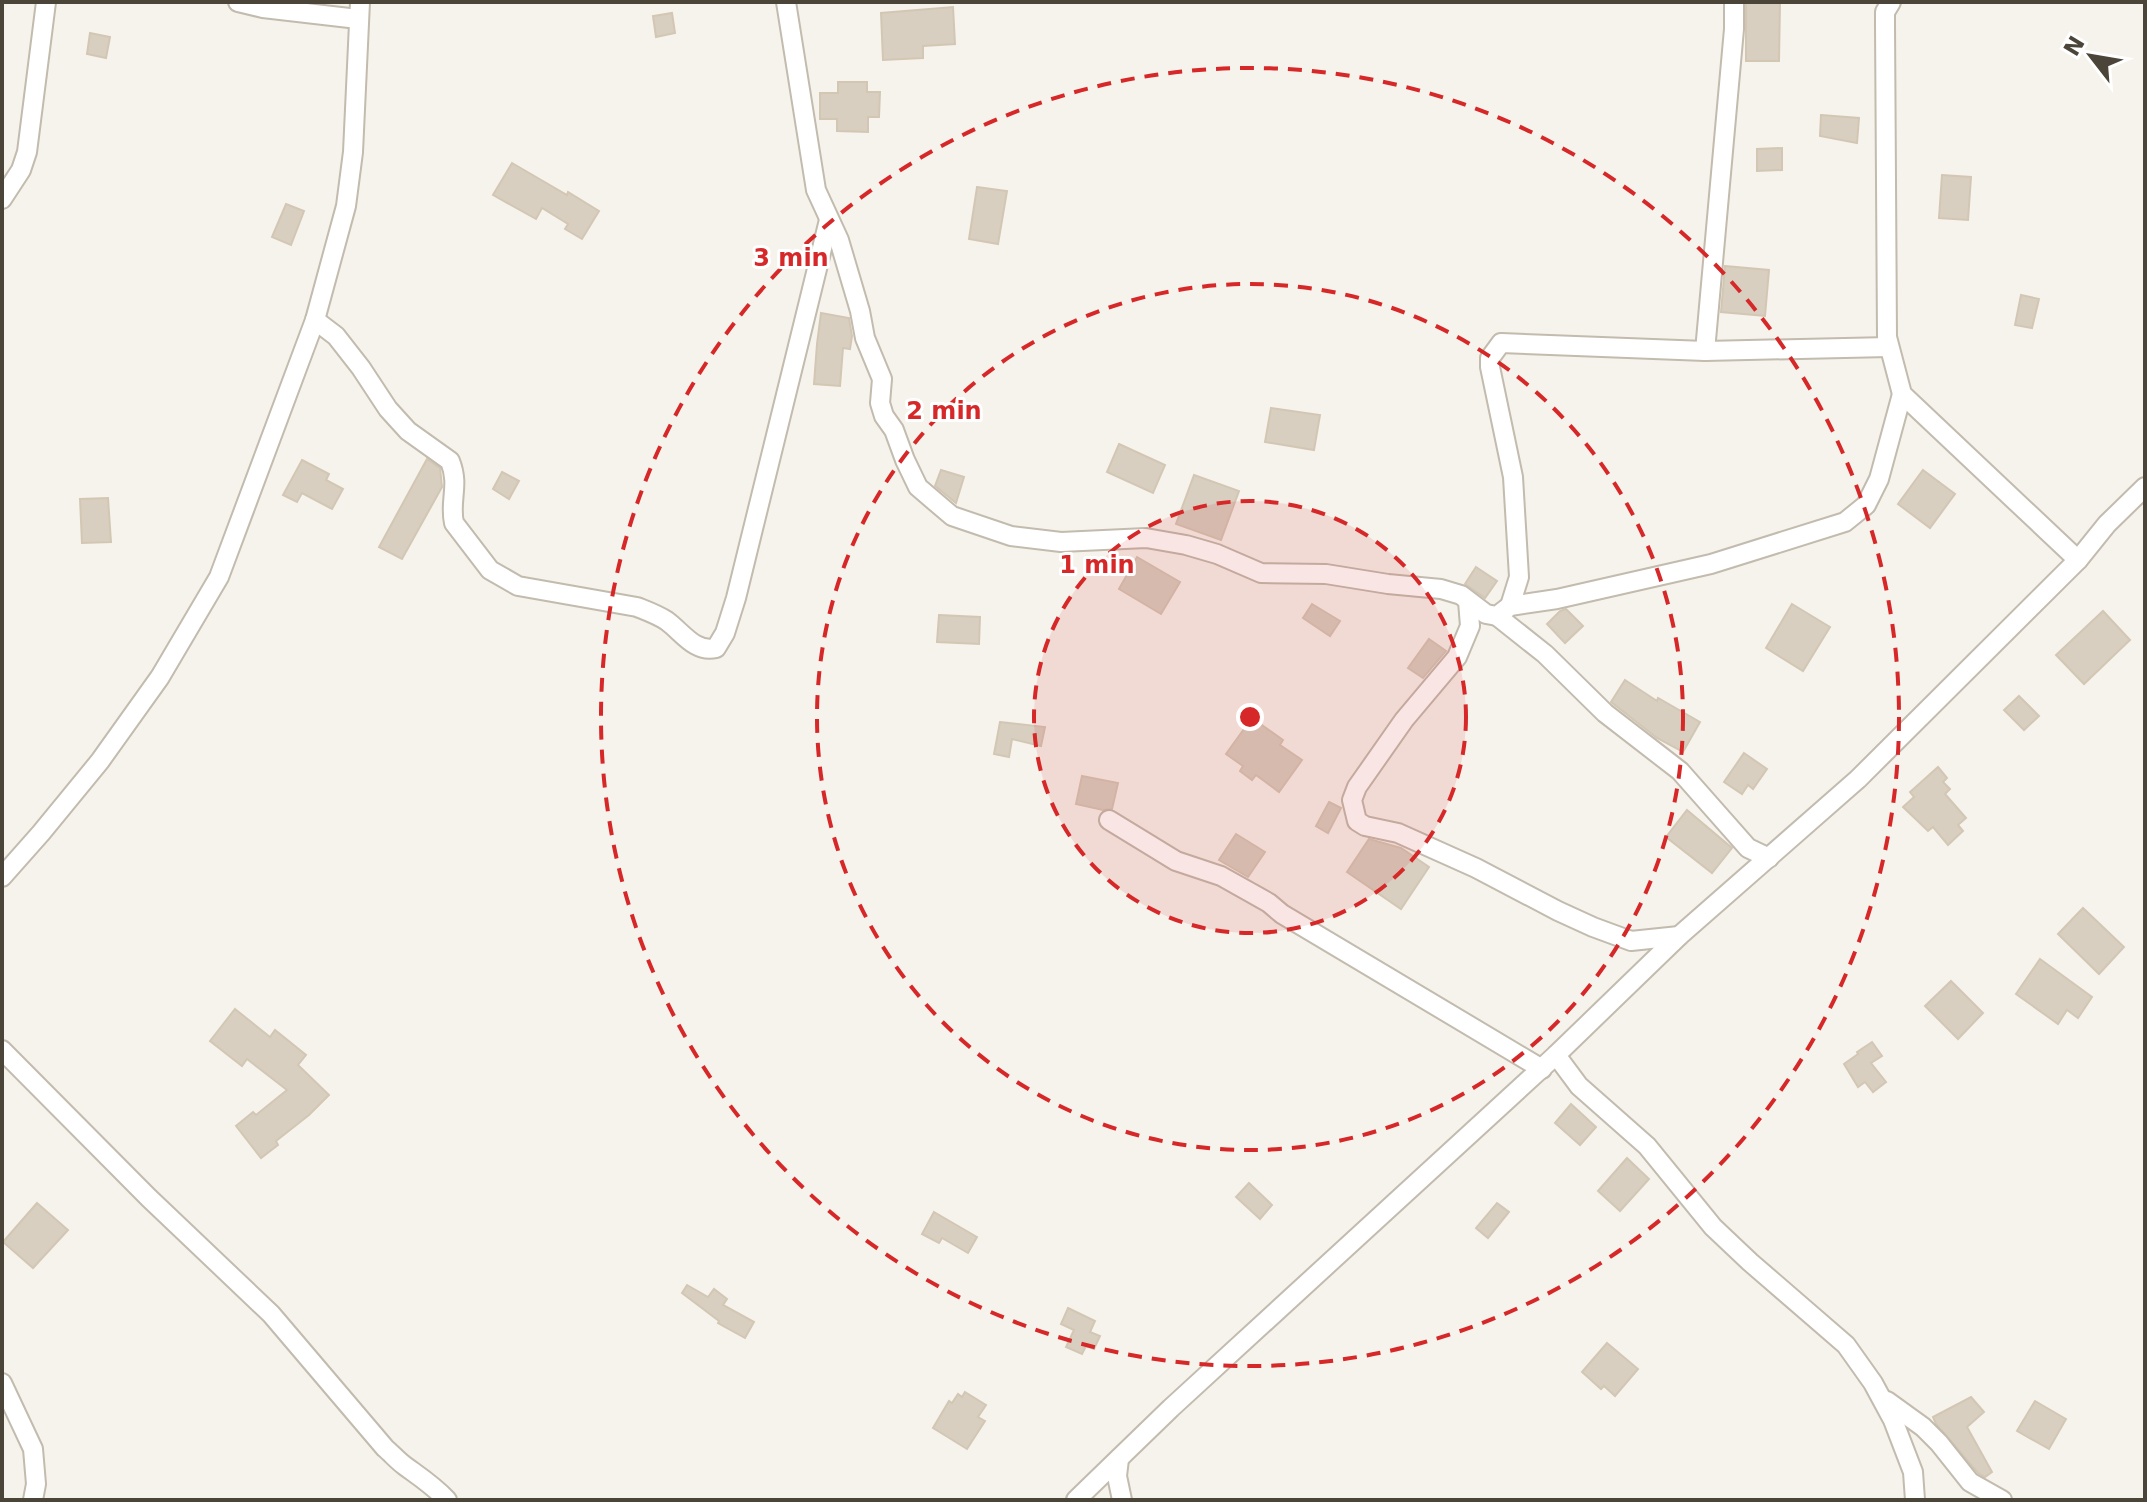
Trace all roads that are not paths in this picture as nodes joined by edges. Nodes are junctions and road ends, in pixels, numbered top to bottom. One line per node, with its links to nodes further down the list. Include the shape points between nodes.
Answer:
1 (46, 2): 7 (street, via 27,152)
2 (238, 2): 6 (street, via 263,8)
3 (786, 2): 8 (street, via 816,190)
4 (1734, 2): 11 (street)
5 (1888, 3): 10 (street)
6 (359, 11): 9 (street, via 351,179)
7 (2, 199)
8 (829, 220): 9 (street, via 736,598 725,633 716,648 707,650 637,607 518,586 490,570 454,523 456,482 450,461 397,420 336,336); 15 (street, via 882,379 884,416 918,487 952,516 1011,536 1061,542 1146,538 1217,554 1261,573 1326,574 1441,589)
9 (315, 320): 19 (street, via 219,577 160,677 100,761)
10 (1889, 347): 11 (street); 12 (street)
11 (1705, 351): 16 (street, via 1508,342 1494,350 1490,367 1513,477 1519,577)
12 (1902, 394): 14 (street); 16 (street, via 1879,479 1866,505 1845,522 1711,564)
13 (2145, 487): 14 (street)
14 (2078, 560): 18 (street, via 1858,779)
15 (1468, 601): 16 (street, via 1486,614); 20 (street, via 1466,640 1357,787 1352,800 1357,821 1412,839 1631,941)
16 (1504, 611): 18 (street, via 1605,713 1680,771 1748,848)
17 (1109, 820): 23 (street, via 1176,861 1250,892)
18 (1769, 858): 20 (street)
19 (2, 877)
20 (1679, 936): 22 (street)
21 (2, 1050): 28 (street, via 271,1314 385,1448)
22 (1556, 1055): 23 (street); 25 (street, via 1579,1086 1647,1146 1713,1227 1846,1345)
23 (1542, 1069): 26 (street)
24 (2, 1383): 27 (street, via 33,1449)
25 (1881, 1397): 31 (street, via 1913,1472); 32 (street, via 1923,1427 1970,1482)
26 (1119, 1459): 29 (street); 30 (street)
27 (33, 1500)
28 (447, 1500)
29 (1076, 1500)
30 (1122, 1500)
31 (1915, 1500)
32 (2002, 1500)

